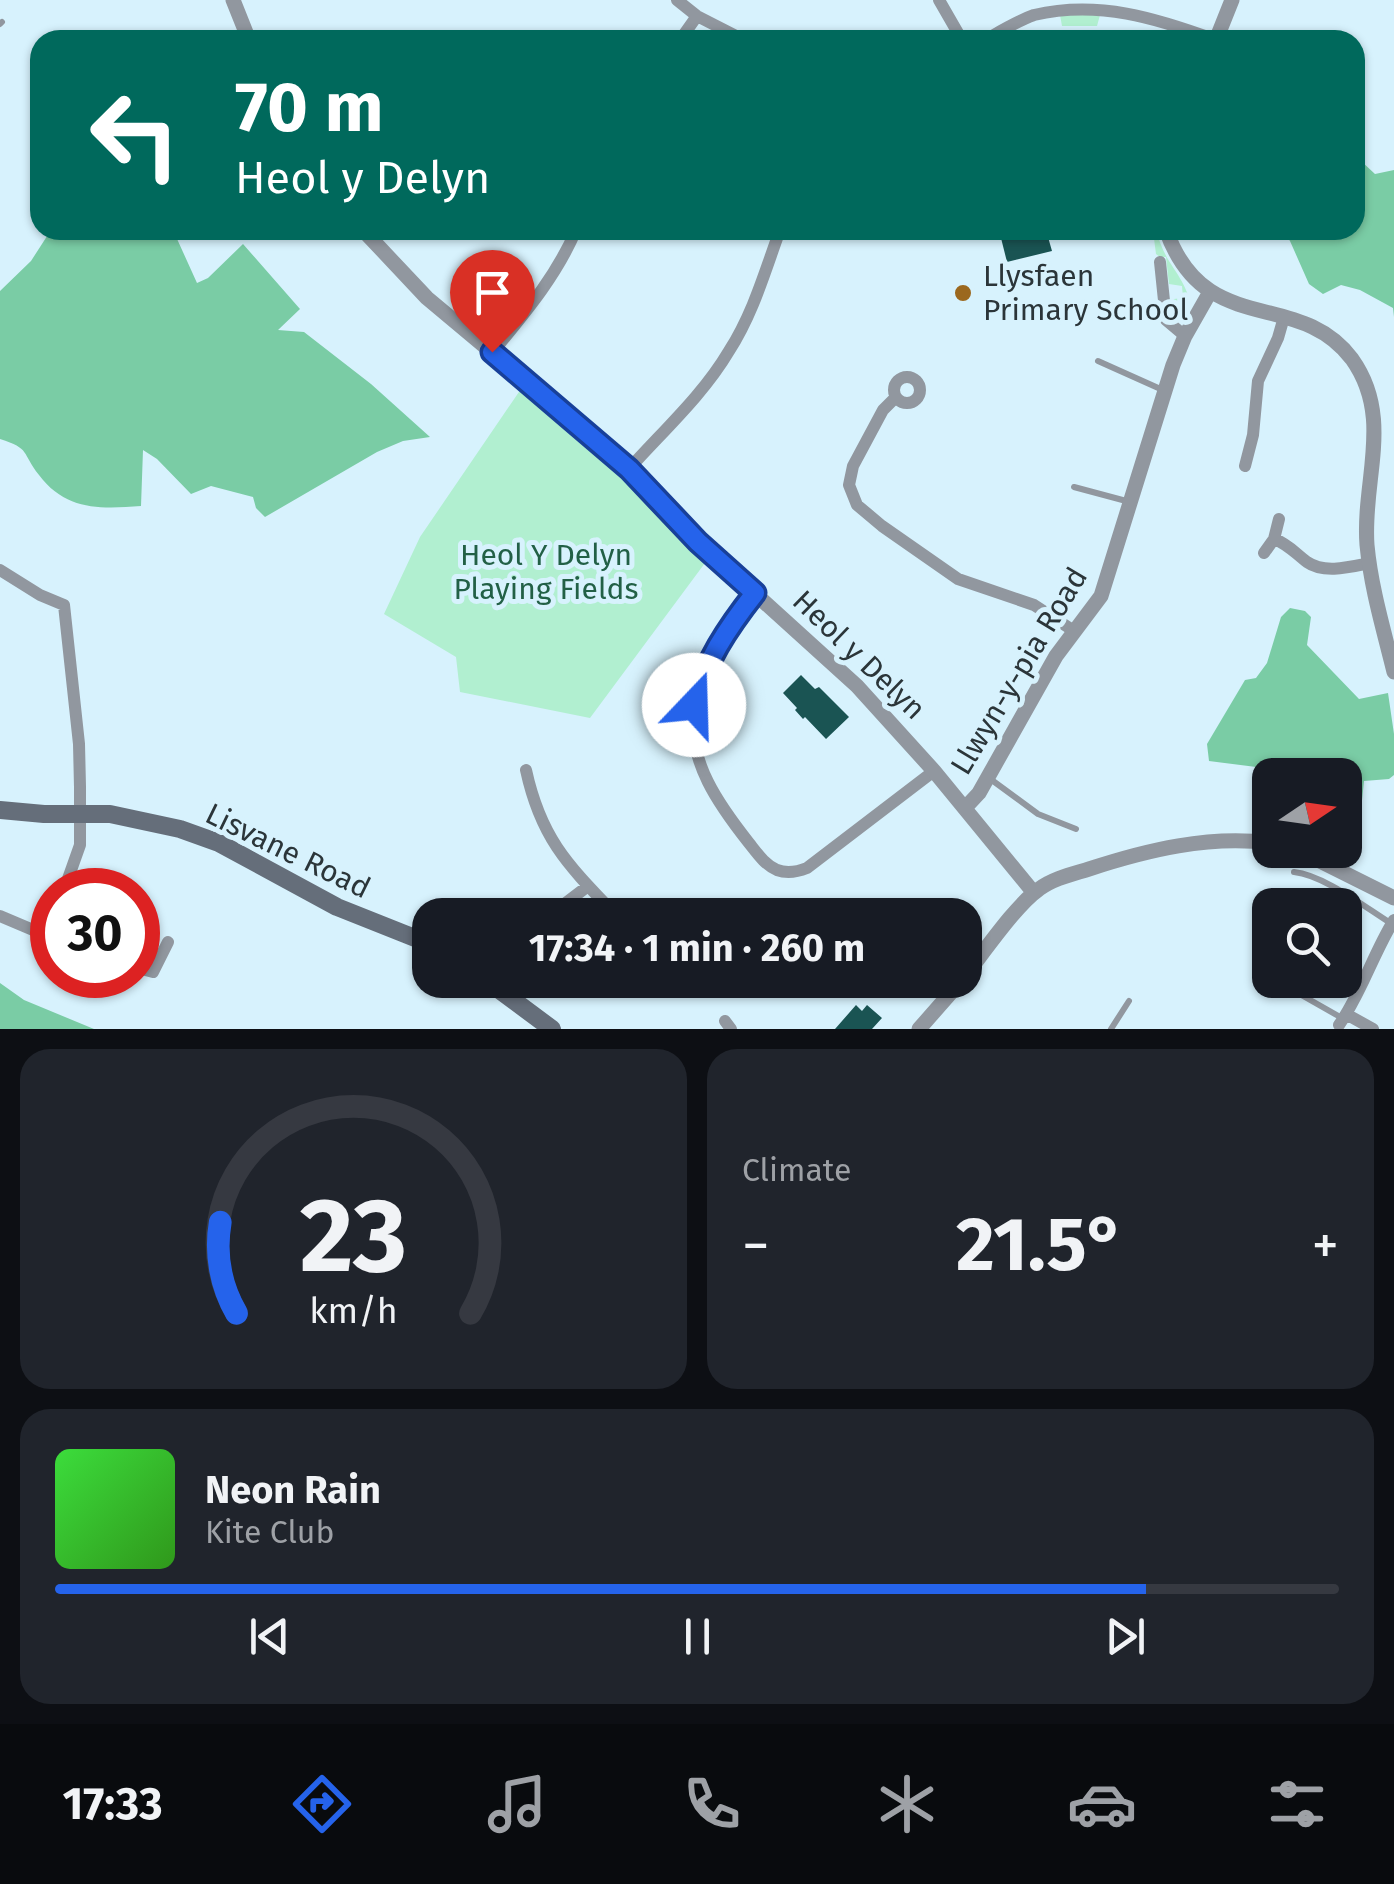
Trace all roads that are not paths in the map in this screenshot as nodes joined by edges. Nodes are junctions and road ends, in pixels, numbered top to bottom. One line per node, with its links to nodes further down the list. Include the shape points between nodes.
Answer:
1 (233, 0): 7 (street)
2 (677, 0): 6 (street)
3 (939, 0): 10 (street)
4 (1232, 0): 13 (street)
5 (1088, 2): 11 (street, via 1034,14); 12 (street)
6 (697, 16): 8 (street); 9 (street)
7 (245, 30)
8 (687, 30)
9 (724, 30)
10 (956, 30)
11 (1004, 30)
12 (1188, 30)
13 (1220, 30)
14 (372, 240): 22 (street, Heol y Delyn, via 427,298)
15 (572, 240): 22 (street, via 543,290)
16 (776, 240): 27 (street, via 730,350)
17 (1169, 240): 19 (street)
18 (1160, 262): 21 (street, via 1166,320)
19 (1210, 292): 20 (street); 21 (street, Llwyn-y-pia Road)
20 (1284, 316): 26 (street, via 1258,381); 33 (street, via 1338,342 1364,378 1376,430)
21 (1185, 336): 24 (street, Llwyn-y-pia Road)
22 (492, 352): 27 (street, Heol y Delyn)
23 (1098, 361): 24 (lane)
24 (1165, 391): 29 (street, Llwyn-y-pia Road)
25 (896, 398): 36 (street, via 853,466 849,486 857,505 958,579 1034,606)
26 (1245, 466)
27 (629, 469): 35 (street, Heol y Delyn)
28 (1074, 487): 29 (lane)
29 (1132, 503): 36 (street, Llwyn-y-pia Road, via 1105,588)
30 (1279, 518): 31 (street)
31 (1274, 540): 32 (street); 33 (street, via 1311,565)
32 (1264, 553)
33 (1370, 563): 37 (street)
34 (0, 570): 44 (street, via 64,605)
35 (755, 593): 40 (street, Heol y Delyn, via 857,686); 40 (street, via 711,660 692,714 706,779 765,862 780,871 808,868)
36 (1074, 631): 41 (street, Llwyn-y-pia Road)
37 (1392, 650): 38 (street)
38 (1394, 672)
39 (526, 770): 50 (street, via 546,832)
40 (934, 771): 42 (street, Heol y Delyn)
41 (988, 777): 42 (street, Llwyn-y-pia Road); 45 (lane, via 1038,814)
42 (965, 808): 51 (street, Heol y Delyn)
43 (0, 810): 44 (main road, Lisvane Road)
44 (80, 813): 47 (street); 58 (main road, Lisvane Road, via 148,820 220,843 336,907)
45 (1076, 829)
46 (1252, 840): 51 (street, via 1140,854)
47 (72, 868)
48 (1334, 868): 54 (street)
49 (1294, 872): 56 (lane)
50 (588, 886): 52 (street); 53 (street)
51 (1034, 893): 60 (street)
52 (572, 898)
53 (600, 898)
54 (1394, 898)
55 (0, 916): 57 (street)
56 (1393, 922): 66 (street)
57 (30, 928)
58 (412, 937)
59 (168, 942): 61 (street)
60 (982, 956)
61 (160, 959)
62 (511, 998): 68 (main road)
63 (949, 998): 67 (street)
64 (1306, 998): 66 (lane)
65 (1129, 1001): 69 (lane)
66 (1343, 1019): 70 (street)
67 (928, 1027)
68 (552, 1029)
69 (1111, 1029)
70 (1373, 1029)

